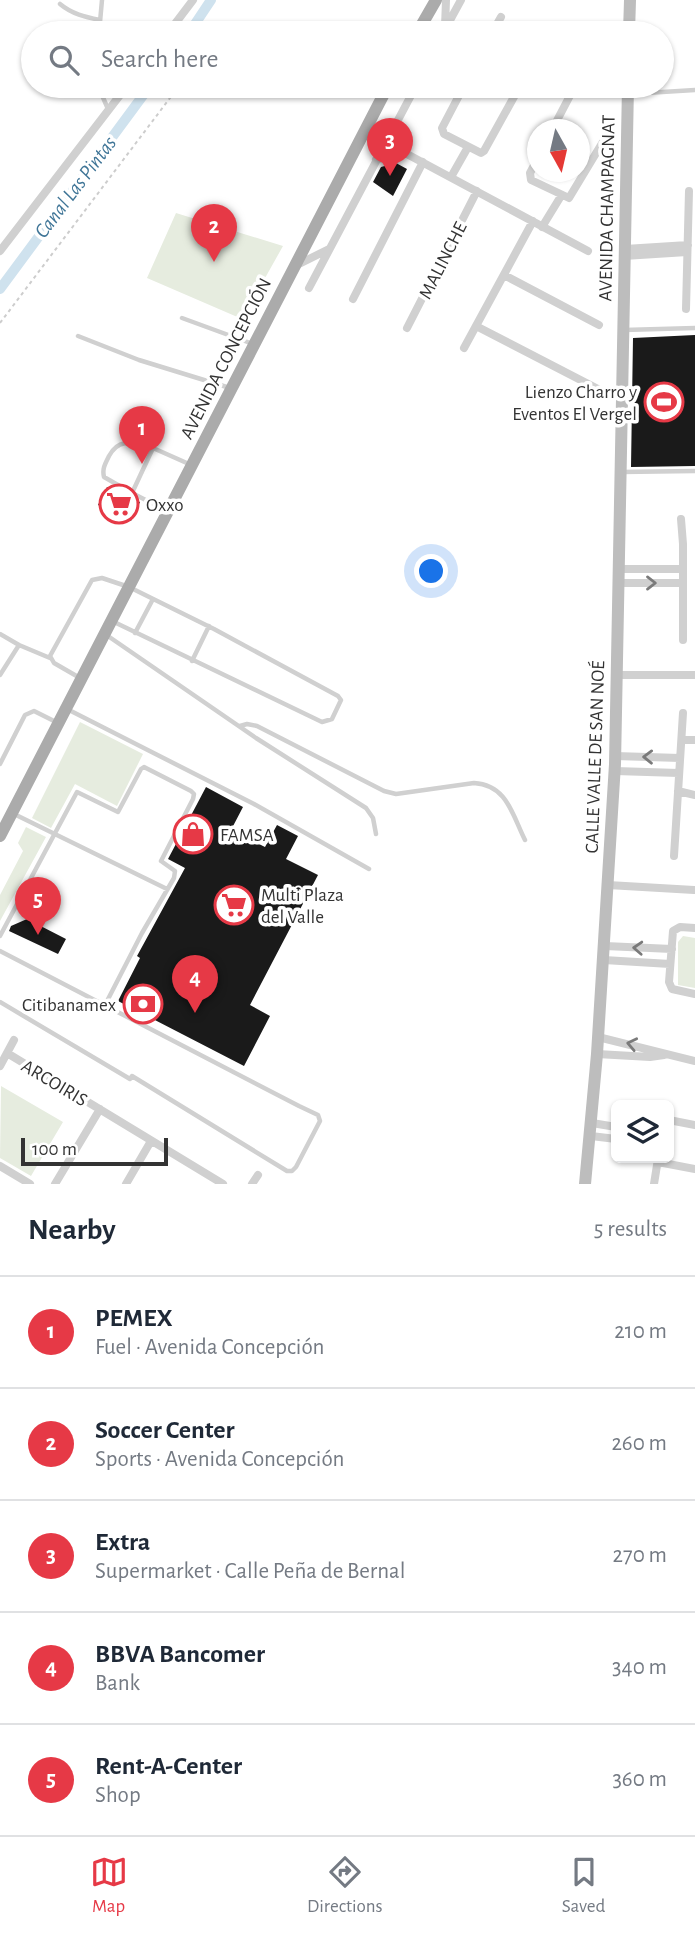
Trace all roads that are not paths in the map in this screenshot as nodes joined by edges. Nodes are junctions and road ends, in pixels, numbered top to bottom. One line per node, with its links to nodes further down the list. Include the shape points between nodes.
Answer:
1 (102, 0): 9 (lane)
2 (193, 0): 10 (street)
3 (436, 0): 11 (main road)
4 (446, 0): 12 (street)
5 (461, 0): 13 (street)
6 (630, 0): 15 (street)
7 (60, 4): 9 (lane, via 83,17)
8 (501, 16): 14 (street)
9 (100, 20)
10 (176, 21)
11 (424, 21)
12 (445, 21)
13 (449, 21)
14 (498, 21)
15 (629, 21)
16 (674, 90): 17 (lane)
17 (695, 90)
18 (104, 98): 26 (lane)
19 (118, 98): 26 (street)
20 (382, 98): 47 (main road, AVENIDA CONCEPCIÓN)
21 (410, 98): 28 (street)
22 (458, 98): 30 (street, via 442,128 444,134)
23 (513, 98): 30 (street, via 484,151)
24 (569, 98): 27 (street)
25 (628, 98): 46 (street, AVENIDA CHAMPAGNAT)
26 (109, 110): 44 (street)
27 (558, 119)
28 (396, 124): 31 (street); 32 (street)
29 (604, 140): 38 (street, via 572,195)
30 (468, 147): 34 (street)
31 (405, 153): 32 (street); 33 (street)
32 (376, 160): 42 (street)
33 (423, 162): 34 (street); 51 (street)
34 (451, 177): 36 (street)
35 (535, 182): 38 (street)
36 (477, 191): 40 (street); 56 (street, MALINCHE)
37 (689, 191): 39 (street)
38 (561, 196): 41 (street)
39 (692, 206): 43 (street)
40 (533, 222): 41 (street); 48 (street)
41 (542, 227): 45 (street)
42 (330, 248): 47 (street); 49 (street)
43 (688, 248): 46 (street); 50 (street)
44 (0, 251)
45 (588, 251)
46 (625, 253): 58 (street, AVENIDA CHAMPAGNAT)
47 (294, 266): 60 (main road, AVENIDA CONCEPCIÓN)
48 (504, 275): 54 (street); 55 (street)
49 (309, 288)
50 (691, 290): 52 (street)
51 (353, 299)
52 (686, 309)
53 (182, 318): 60 (lane)
54 (599, 325)
55 (476, 326): 61 (street); 63 (street)
56 (407, 328)
57 (695, 328): 58 (lane)
58 (623, 330): 67 (street, CALLE VALLE DE SAN NOÉ)
59 (78, 336): 62 (lane)
60 (254, 344): 62 (main road, AVENIDA CONCEPCIÓN)
61 (464, 348)
62 (231, 388): 65 (main road, AVENIDA CONCEPCIÓN)
63 (598, 389)
64 (153, 448): 65 (lane); 68 (lane); 68 (lane, via 119,443 103,469 104,477)
65 (191, 465): 69 (main road, AVENIDA CONCEPCIÓN)
66 (695, 471): 67 (lane)
67 (620, 472): 74 (street, CALLE VALLE DE SAN NOÉ)
68 (132, 493): 69 (lane)
69 (168, 511): 76 (main road, AVENIDA CONCEPCIÓN)
70 (681, 519): 71 (street)
71 (683, 544): 72 (street); 73 (street)
72 (695, 544)
73 (683, 569): 74 (street); 75 (street)
74 (618, 576): 75 (street, one-way to 75); 90 (street, CALLE VALLE DE SAN NOÉ)
75 (683, 583): 78 (street)
76 (129, 587): 77 (lane); 80 (main road, AVENIDA CONCEPCIÓN); 87 (lane, via 102,578 92,580)
77 (153, 599): 81 (lane); 82 (lane)
78 (683, 610): 79 (street); 85 (street)
79 (695, 610)
80 (111, 621): 82 (lane); 84 (main road, AVENIDA CONCEPCIÓN)
81 (209, 626): 88 (lane); 88 (lane, via 338,696 340,704 332,719 322,722)
82 (135, 633): 88 (lane)
83 (0, 634): 86 (lane)
84 (105, 634): 92 (main road, AVENIDA CONCEPCIÓN); 96 (lane)
85 (683, 640)
86 (19, 645): 87 (lane); 89 (lane)
87 (50, 659): 92 (lane)
88 (192, 661)
89 (0, 675)
90 (616, 675): 91 (street); 99 (street, CALLE VALLE DE SAN NOÉ)
91 (695, 675)
92 (81, 679): 93 (main road, AVENIDA CONCEPCIÓN)
93 (66, 709): 95 (main road, AVENIDA CONCEPCIÓN); 112 (lane, via 254,804)
94 (683, 713): 97 (street)
95 (59, 723): 101 (lane, via 34,711 25,715); 106 (main road, AVENIDA CONCEPCIÓN)
96 (239, 726): 108 (lane, via 366,808); 110 (lane, via 257,726 396,794 486,783 502,793)
97 (682, 740): 98 (street); 100 (street)
98 (695, 740)
99 (615, 756): 100 (street, one-way to 99); 102 (street, CALLE VALLE DE SAN NOÉ)
100 (680, 758): 103 (street)
101 (0, 764)
102 (615, 771): 103 (street); 113 (street, CALLE VALLE DE SAN NOÉ)
103 (679, 773): 104 (street)
104 (678, 792): 105 (street); 111 (street)
105 (695, 794)
106 (12, 813): 107 (lane); 109 (main road, AVENIDA CONCEPCIÓN)
107 (54, 834): 114 (lane); 114 (lane, via 77,792 118,812 141,769 146,768 194,794 161,861 175,871); 117 (lane)
108 (376, 834)
109 (0, 836)
110 (525, 840)
111 (674, 856)
112 (369, 869)
113 (608, 885): 115 (street); 118 (street, CALLE VALLE DE SAN NOÉ)
114 (167, 890): 125 (lane)
115 (694, 890)
116 (695, 928): 119 (street, via 673,931)
117 (0, 936)
118 (605, 946): 119 (street, one-way to 118); 121 (street, CALLE VALLE DE SAN NOÉ)
119 (672, 949): 122 (street)
120 (0, 951): 125 (lane)
121 (604, 960): 122 (street); 126 (street, CALLE VALLE DE SAN NOÉ)
122 (670, 964): 123 (street, via 670,986)
123 (695, 994)
124 (0, 1002): 125 (lane, via 286,1171 294,1169 320,1121 318,1115)
125 (105, 1005)
126 (598, 1037): 129 (street, CALLE VALLE DE SAN NOÉ); 130 (street, one-way to 126)
127 (14, 1040): 128 (street, ARCOIRIS)
128 (7, 1053): 132 (street, ARCOIRIS); 133 (street, ARCOIRIS)
129 (597, 1054): 130 (street); 137 (street, CALLE VALLE DE SAN NOÉ)
130 (664, 1055): 131 (street)
131 (695, 1061)
132 (0, 1066)
133 (100, 1109): 139 (street); 146 (street, ARCOIRIS)
134 (674, 1121): 135 (street)
135 (695, 1125)
136 (611, 1127): 137 (street)
137 (592, 1129): 138 (street); 150 (street, CALLE VALLE DE SAN NOÉ)
138 (611, 1137)
139 (151, 1141): 147 (street); 148 (street)
140 (658, 1163): 151 (street)
141 (670, 1163): 143 (street)
142 (0, 1166): 145 (street)
143 (695, 1169)
144 (258, 1175): 149 (street)
145 (30, 1184)
146 (55, 1184)
147 (126, 1184)
148 (223, 1184)
149 (252, 1184)
150 (585, 1184)
151 (654, 1184)

